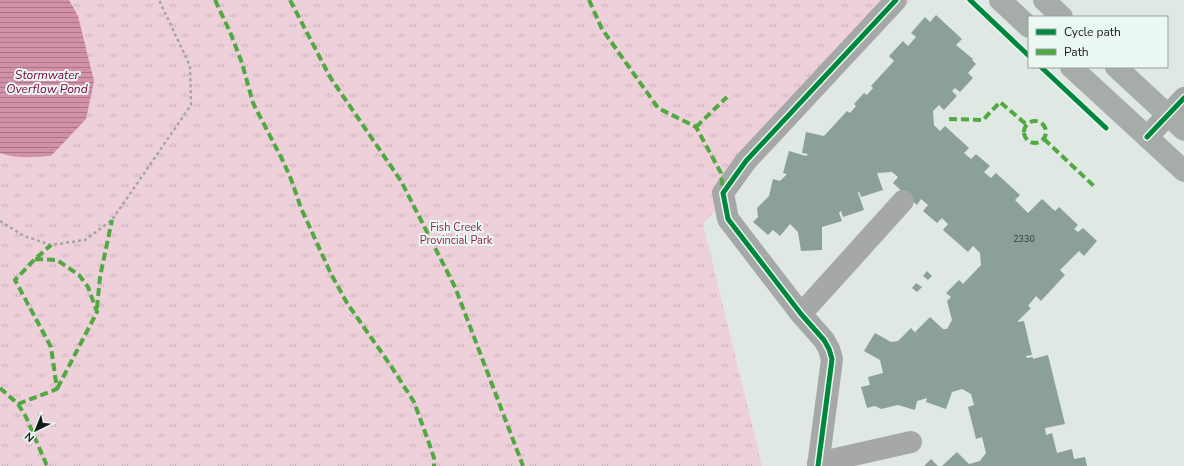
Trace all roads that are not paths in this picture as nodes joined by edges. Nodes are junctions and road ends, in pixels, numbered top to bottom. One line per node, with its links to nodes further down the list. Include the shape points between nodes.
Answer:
1 (896, 0): 14 (street, via 746,161 723,193 728,219)
2 (1000, 0): 5 (main road)
3 (1044, 0): 4 (main road)
4 (1061, 16)
5 (1028, 27)
6 (1072, 68): 11 (main road)
7 (1117, 68): 9 (main road)
8 (1184, 98): 9 (street)
9 (1168, 115): 10 (main road); 11 (street)
10 (1184, 130)
11 (1147, 137): 12 (main road)
12 (1184, 171)
13 (903, 201): 14 (street)
14 (800, 314): 16 (street, via 824,340 832,359)
15 (911, 442): 16 (street)
16 (818, 464)

